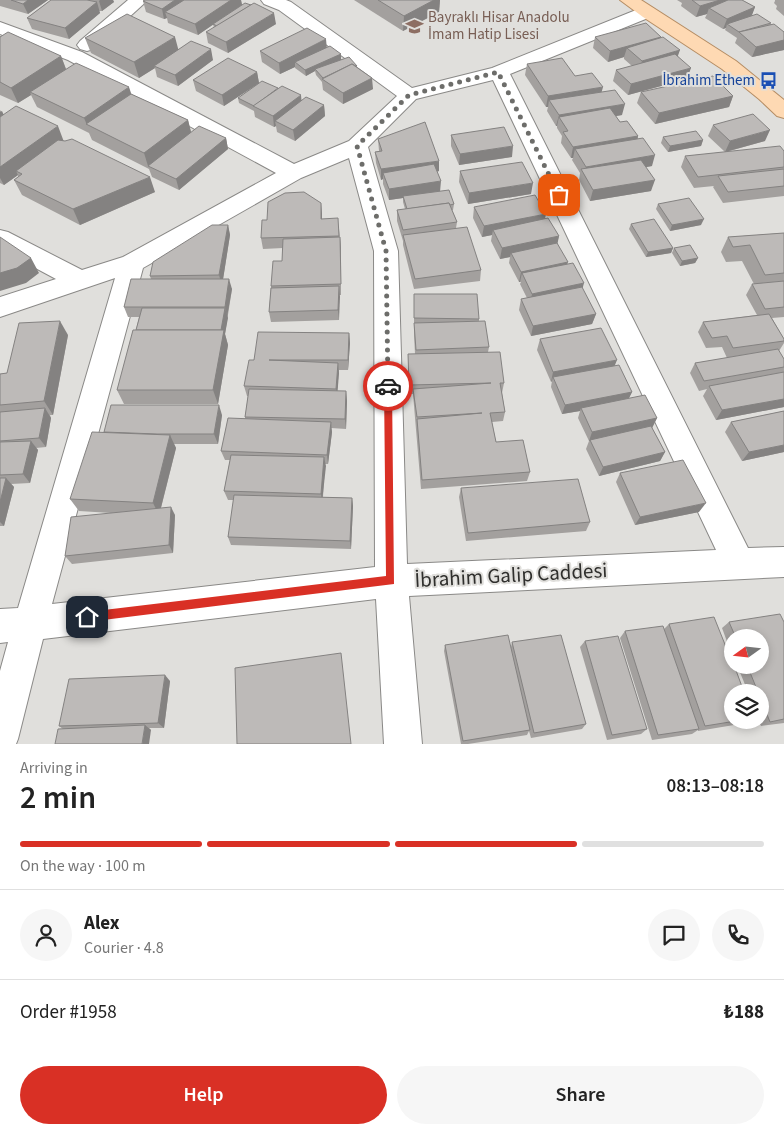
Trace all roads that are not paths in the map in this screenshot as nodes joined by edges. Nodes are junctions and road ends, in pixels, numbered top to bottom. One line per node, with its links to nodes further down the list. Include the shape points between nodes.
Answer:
1 (139, 0): 6 (street)
2 (629, 0): 4 (main road)
3 (282, 2): 8 (street)
4 (647, 12): 7 (street); 9 (main road, via 703,46 763,90)
5 (0, 28): 6 (street)
6 (75, 56): 11 (street)
7 (498, 72): 8 (street); 17 (street)
8 (409, 95): 10 (street)
9 (784, 112)
10 (357, 146): 11 (street); 18 (street, via 386,251)
11 (293, 173): 13 (street)
12 (0, 238): 14 (street)
13 (132, 263): 14 (street); 19 (street)
14 (78, 279): 15 (street)
15 (0, 307)
16 (784, 562): 17 (street, İbrahim Galip Caddesi)
17 (739, 564): 18 (street, İbrahim Galip Caddesi)
18 (391, 580): 19 (street, İbrahim Galip Caddesi); 21 (street)
19 (15, 625): 20 (street)
20 (0, 740)
21 (403, 744)

